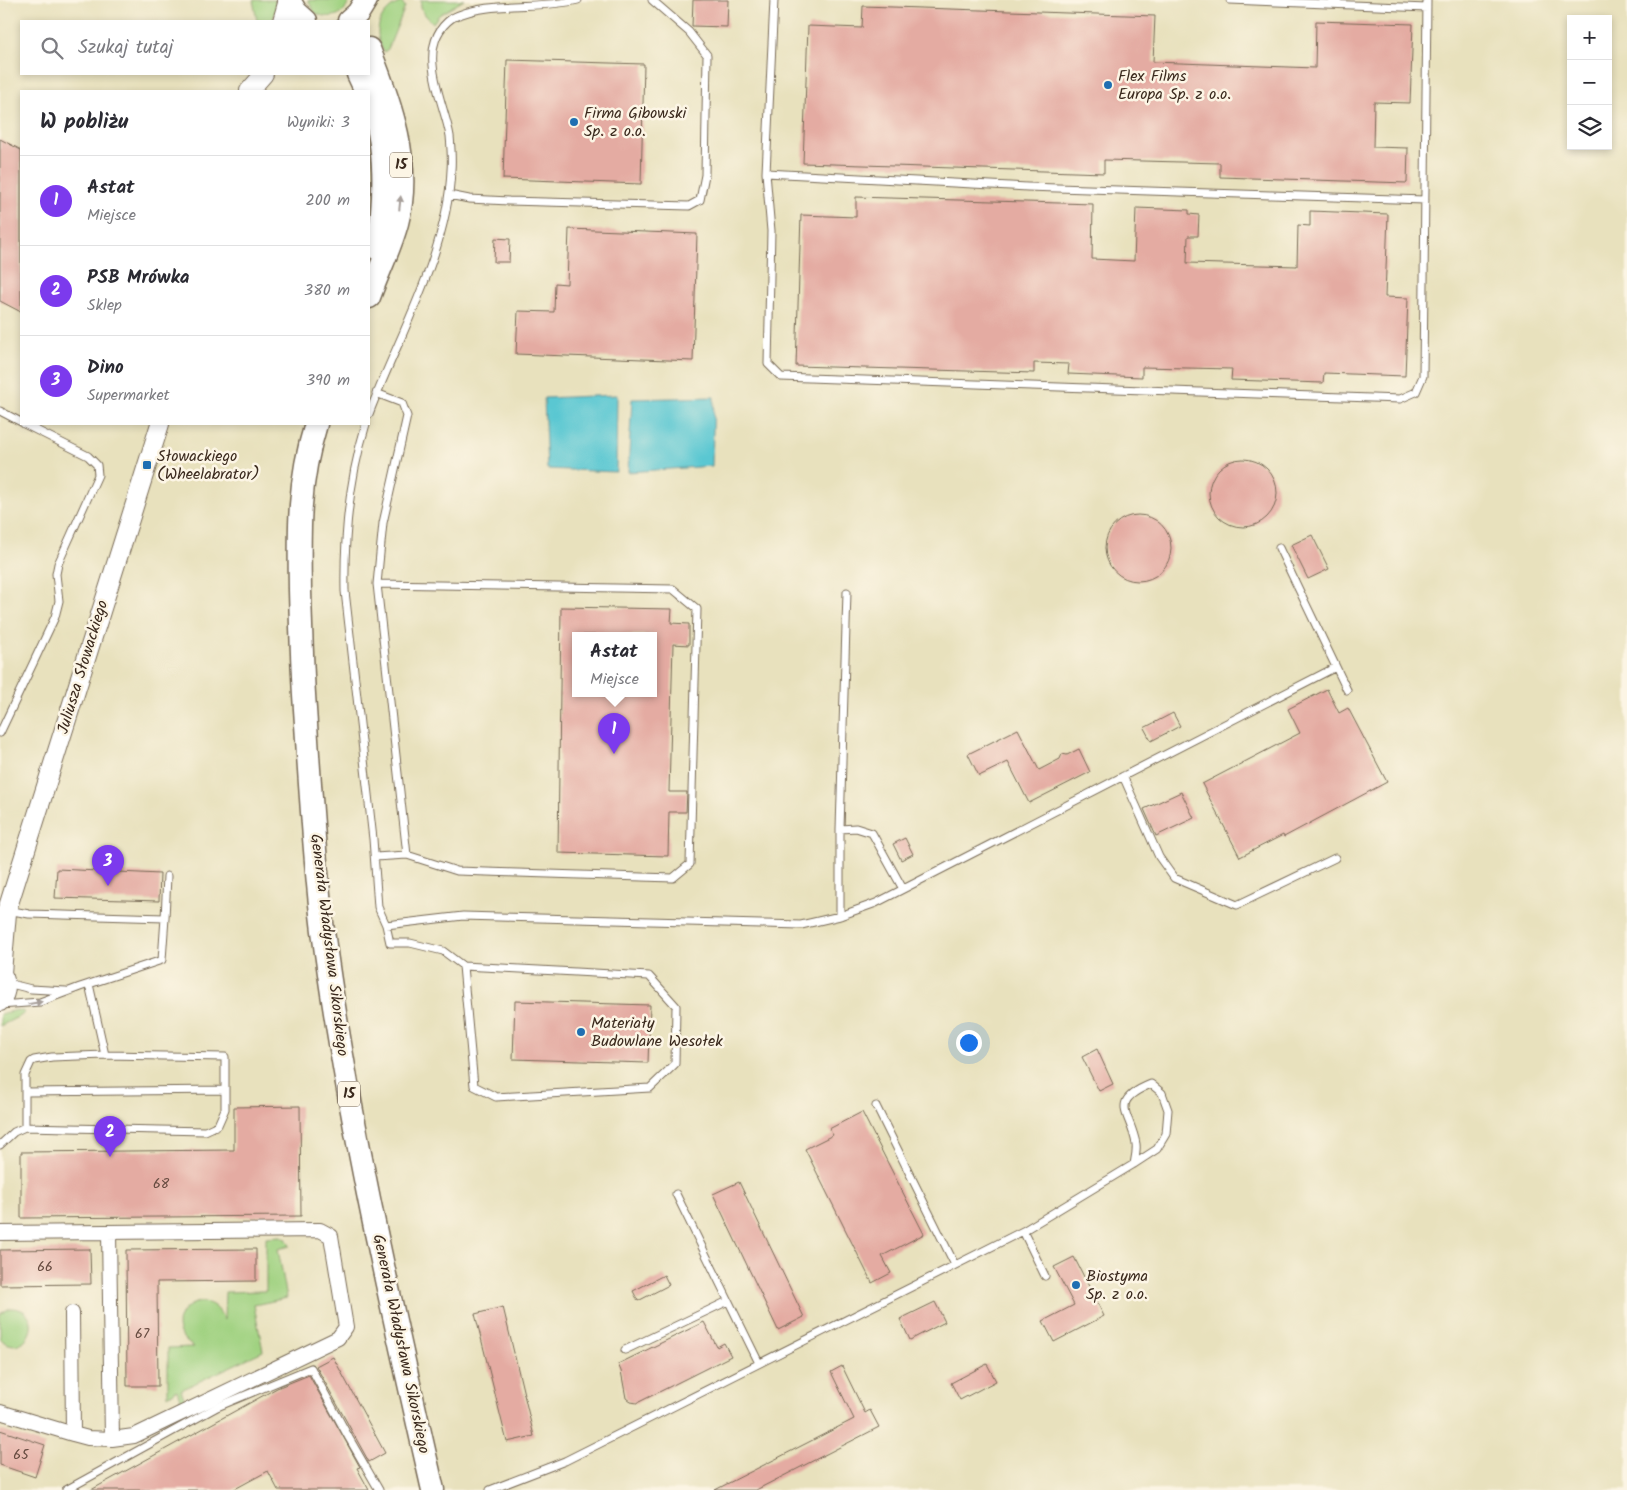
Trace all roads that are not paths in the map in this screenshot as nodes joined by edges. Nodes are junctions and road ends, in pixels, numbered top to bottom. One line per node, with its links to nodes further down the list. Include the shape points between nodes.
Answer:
1 (289, 0): 7 (street); 8 (main road)
2 (578, 0): 18 (lane, via 489,4 451,18 442,29 435,41 432,57 433,74 450,136)
3 (652, 0): 18 (lane, via 689,32 707,55 705,175 700,200 689,206 509,202)
4 (774, 0): 17 (lane)
5 (1230, 0): 6 (lane)
6 (1427, 4): 19 (lane)
7 (282, 20)
8 (305, 20)
9 (370, 52): 20 (main road, 15, one-way to 9, via 398,220 402,180 394,120)
10 (249, 75): 13 (street)
11 (263, 75): 14 (street)
12 (358, 75): 15 (main road)
13 (241, 90)
14 (250, 90)
15 (366, 90)
16 (370, 101): 20 (main road, 15, via 379,136 384,185)
17 (766, 173): 19 (lane, via 1027,187); 19 (lane, via 771,231 768,364 781,376 814,379 1400,398 1416,392 1424,376)
18 (450, 194): 21 (lane, via 429,268)
19 (1425, 200)
20 (372, 290)
21 (376, 393): 23 (lane); 30 (lane, via 402,404 407,416 383,523)
22 (0, 411): 24 (lane)
23 (370, 411)
24 (20, 421)
25 (27, 425): 34 (lane, via 88,456 97,465 98,475 58,564 59,601 55,617)
26 (160, 425): 42 (street, Juliusza Słowackiego)
27 (316, 425): 74 (main road, Generała Władysława Sikorskiego / 15, via 301,487 298,524 303,674 321,914 345,1072 382,1263)
28 (366, 425): 38 (lane, via 348,502 345,592)
29 (1279, 548): 32 (lane)
30 (377, 584): 37 (lane); 37 (lane, via 674,588 697,609 690,864 673,878 457,872)
31 (848, 592): 36 (lane)
32 (1336, 667): 33 (lane); 35 (lane)
33 (1347, 690)
34 (0, 733)
35 (1123, 776): 39 (lane, via 1159,857 1174,878 1237,905); 41 (lane)
36 (840, 829): 41 (lane, via 856,828 872,833); 43 (lane)
37 (407, 855): 38 (lane)
38 (375, 857): 45 (lane, via 378,907)
39 (1335, 858)
40 (167, 876): 44 (lane)
41 (903, 889): 43 (lane)
42 (4, 916): 44 (lane); 47 (street, Juliusza Słowackiego)
43 (840, 916): 45 (lane, via 800,925 462,916)
44 (165, 918): 48 (lane, via 162,960)
45 (386, 925): 46 (lane, via 390,943 410,943 443,951)
46 (463, 966): 46 (lane, via 474,1086 496,1097 650,1088 675,1064 676,1006 649,976)
47 (3, 975): 49 (lane, via 14,986); 50 (street, Juliusza Słowackiego, via 5,995)
48 (89, 984): 49 (lane); 51 (lane)
49 (68, 991): 50 (lane, one-way to 49, via 40,1002)
50 (0, 1004)
51 (105, 1056): 52 (lane, via 225,1057); 53 (lane, via 34,1060 27,1069)
52 (225, 1090): 53 (lane); 55 (lane, via 225,1109 218,1125 205,1131)
53 (26, 1092): 55 (lane)
54 (876, 1106): 62 (lane)
55 (25, 1127): 56 (lane)
56 (0, 1144)
57 (1134, 1164): 57 (lane, via 1158,1148 1166,1134 1168,1110 1162,1093 1151,1084 1128,1097 1124,1108 1137,1147); 59 (lane)
58 (676, 1194): 64 (lane)
59 (1023, 1231): 62 (lane); 63 (lane)
60 (109, 1232): 61 (street); 70 (street); 70 (street, via 320,1230 332,1236 346,1327 338,1338 143,1432)
61 (0, 1233)
62 (955, 1265): 67 (lane)
63 (1045, 1276)
64 (728, 1301): 66 (lane); 67 (lane)
65 (72, 1312): 69 (street)
66 (625, 1350)
67 (759, 1363): 71 (lane, via 565,1461)
68 (0, 1412): 69 (street)
69 (73, 1434): 70 (street)
70 (112, 1439)
71 (505, 1487): 75 (lane)
72 (66, 1490): 73 (lane, via 217,1407 311,1368)
73 (379, 1490)
74 (433, 1490)
75 (490, 1490)

